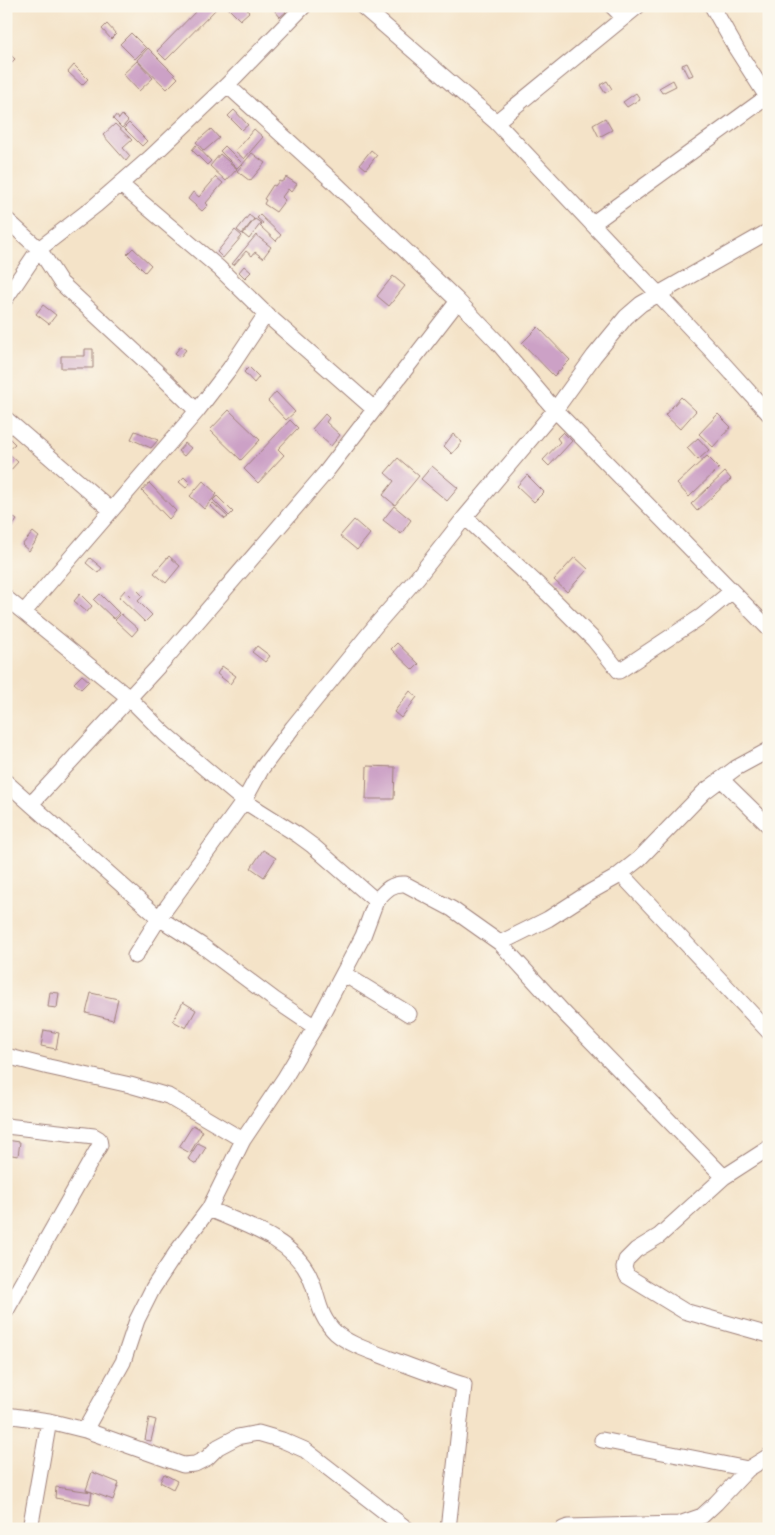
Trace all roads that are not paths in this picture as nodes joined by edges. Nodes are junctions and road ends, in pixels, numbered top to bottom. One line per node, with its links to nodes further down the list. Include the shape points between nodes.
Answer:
1 (304, 6): 7 (street)
2 (362, 6): 8 (street)
3 (612, 6): 6 (street)
4 (638, 6): 6 (street)
5 (712, 6): 11 (street, via 767,97)
6 (623, 17): 8 (street)
7 (227, 85): 9 (street); 16 (street)
8 (496, 122): 11 (street)
9 (120, 184): 13 (street); 17 (street)
10 (6, 219): 13 (street)
11 (592, 224): 14 (street)
12 (769, 231): 14 (street)
13 (39, 249): 15 (street); 21 (street, via 61,283)
14 (659, 295): 18 (street); 20 (street, via 626,317)
15 (6, 298)
16 (458, 301): 19 (street); 20 (street)
17 (266, 314): 19 (street); 21 (street)
18 (765, 405)
19 (374, 409): 29 (street, via 326,472)
20 (555, 410): 24 (street); 25 (street)
21 (197, 411): 23 (street)
22 (6, 419): 23 (street)
23 (111, 510): 27 (street)
24 (465, 516): 25 (street, via 594,640 619,671 702,616); 33 (street, via 293,727 262,768)
25 (732, 591): 28 (street)
26 (6, 598): 27 (street)
27 (24, 612): 29 (street)
28 (769, 629)
29 (128, 698): 33 (street); 34 (street)
30 (769, 750): 31 (street)
31 (721, 779): 35 (street); 36 (street)
32 (9, 789): 34 (street)
33 (244, 801): 37 (street, via 298,835); 38 (street)
34 (32, 803): 38 (street)
35 (769, 826)
36 (621, 874): 39 (street, via 548,919); 44 (street)
37 (376, 901): 39 (street, via 390,886 405,884 452,909); 41 (street)
38 (159, 918): 40 (street); 43 (street)
39 (500, 943): 49 (street)
40 (135, 956)
41 (344, 974): 42 (street); 43 (street)
42 (409, 1014)
43 (315, 1027): 47 (street)
44 (769, 1032)
45 (6, 1056): 47 (street, via 168,1096)
46 (6, 1126): 51 (street, via 94,1136 100,1145)
47 (242, 1140): 50 (street)
48 (769, 1148): 49 (street)
49 (724, 1177): 52 (street, via 659,1236 636,1250 626,1260 624,1268 627,1276 684,1311)
50 (209, 1209): 55 (street, via 153,1288 137,1320 123,1362); 61 (street, via 281,1243 301,1262 308,1273 320,1312 337,1334 367,1350 464,1385)
51 (6, 1311)
52 (769, 1335)
53 (6, 1415): 54 (street)
54 (49, 1421): 55 (street); 59 (street)
55 (85, 1430): 60 (street, via 183,1465 207,1458 218,1447 237,1437 258,1433 305,1450)
56 (602, 1440): 58 (street)
57 (769, 1456): 58 (street)
58 (748, 1469): 62 (street, via 702,1516 679,1524)
59 (30, 1529)
60 (408, 1529)
61 (448, 1529)
62 (563, 1529)

